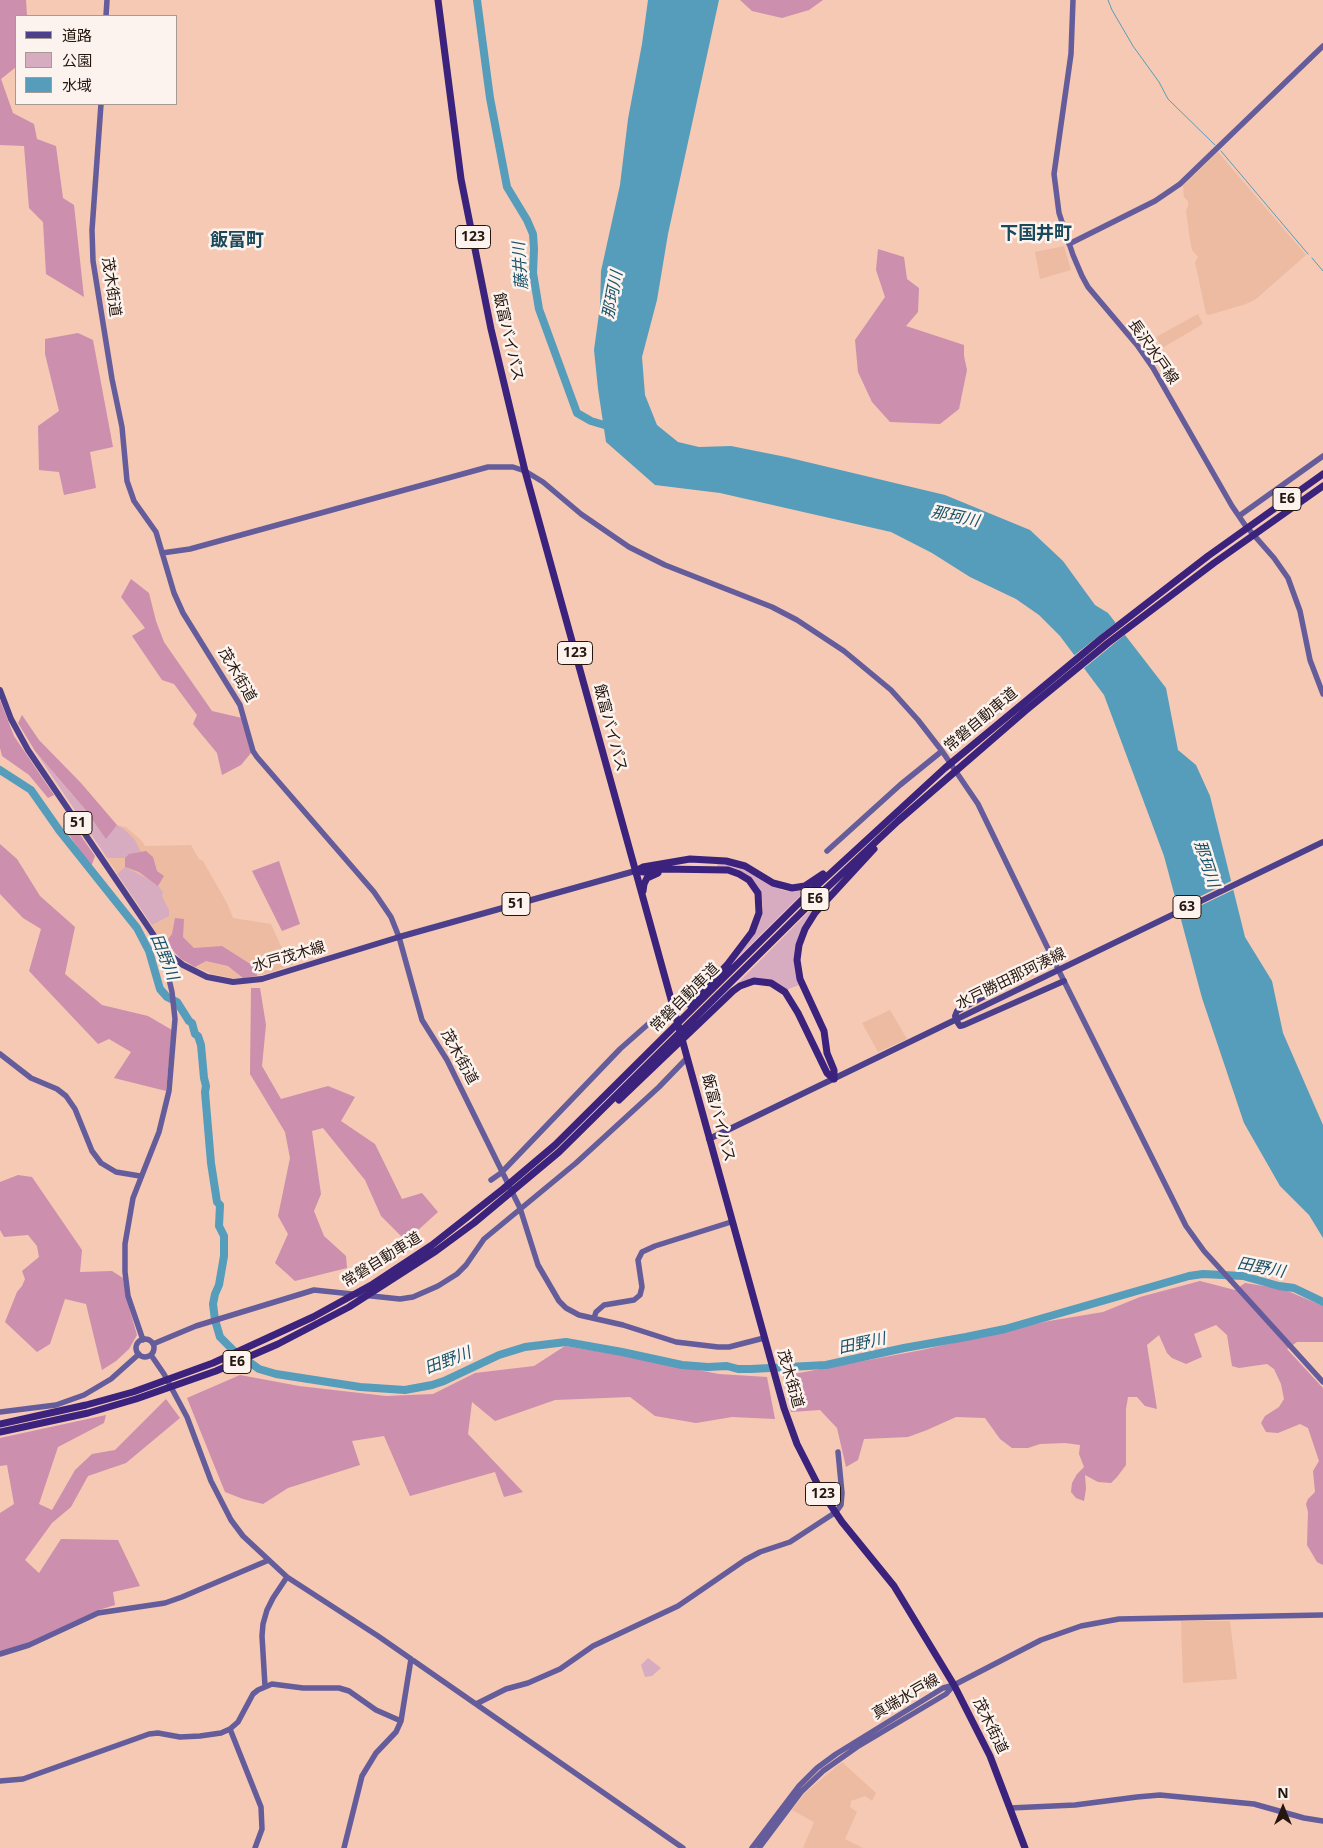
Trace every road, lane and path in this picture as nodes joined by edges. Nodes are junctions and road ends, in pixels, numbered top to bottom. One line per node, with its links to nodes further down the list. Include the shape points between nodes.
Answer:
1 (108, 0): 4 (street)
2 (438, 0): 9 (highway, 飯富バイパス / 123, via 461,179 491,329)
3 (1073, 0): 7 (street, 長沢水戸線, via 1071,54 1054,174 1058,207)
4 (106, 15)
5 (1323, 46): 7 (street, via 1180,184)
6 (101, 105): 14 (street, 茂木街道, via 92,230 93,269 122,427 127,482 134,501 156,532)
7 (1069, 244): 12 (street, 長沢水戸線, via 1088,287 1153,368)
8 (1323, 456): 12 (street)
9 (525, 471): 14 (street, via 514,467 488,467 190,549); 17 (street, via 629,547 665,565 755,599 827,639 891,690); 23 (highway, 飯富バイパス / 123)
10 (1323, 474): 13 (highway, 常磐自動車道 / E6, via 1251,525)
11 (1323, 486): 13 (highway, 常磐自動車道 / E6, via 1257,531)
12 (1239, 516): 16 (street, 長沢水戸線, via 1274,558 1292,588 1310,660)
13 (1246, 534): 18 (highway, 常磐自動車道 / E6, via 1208,556 1095,644); 19 (highway, 常磐自動車道 / E6, via 1214,563 1108,643)
14 (162, 553): 25 (street, 茂木街道, via 178,603 240,704 257,758 374,892)
15 (0, 690): 26 (main road, 水戸茂木線 / 51, via 11,720 28,750)
16 (1323, 694)
17 (942, 751): 21 (street, via 900,784); 27 (street, via 978,804)
18 (931, 781): 23 (highway, via 805,886 786,888 740,864 716,860 685,860); 30 (highway, 常磐自動車道 / E6, via 810,892)
19 (940, 784): 32 (highway, 常磐自動車道 / E6, via 817,898); 35 (highway, via 822,905 802,937 798,960 800,979 824,1031)
20 (1323, 842): 31 (main road, 水戸勝田那珂湊線 / 63)
21 (827, 851)
22 (670, 870): 23 (highway); 24 (highway, via 647,878); 30 (highway, via 723,870 739,874 756,888 760,906 758,919 748,939)
23 (635, 871): 24 (highway, 飯富バイパス / 123); 25 (main road, 水戸茂木線 / 51)
24 (644, 900): 29 (highway, 飯富バイパス / 123)
25 (399, 937): 26 (main road, 水戸茂木線 / 51, via 262,980 241,982 207,977 183,965); 37 (street, 茂木街道, via 422,1020 447,1060)
26 (166, 951): 38 (street, via 175,1019 169,1091 159,1132)
27 (1053, 959): 28 (street); 31 (main road, via 957,1011)
28 (1064, 981): 31 (main road, via 964,1025 960,1026); 50 (street, via 1179,1214 1204,1251)
29 (672, 1003): 34 (highway, 飯富バイパス / 123); 37 (street, via 620,1049)
30 (682, 1017): 43 (highway, 常磐自動車道 / E6, via 580,1121 514,1180)
31 (956, 1020): 35 (main road, 水戸勝田那珂湊線 / 63)
32 (687, 1032): 35 (highway, via 740,986 754,981 771,983 788,996 827,1073); 39 (highway, 常磐自動車道 / E6, via 674,1039); 39 (highway, via 676,1048 561,1155)
33 (0, 1054): 38 (street, via 31,1078 66,1096 101,1163 116,1172)
34 (687, 1058): 36 (highway, 飯富バイパス / 123); 41 (street, via 576,1163)
35 (834, 1079): 36 (main road, 水戸勝田那珂湊線 / 63)
36 (709, 1139): 42 (highway, 飯富バイパス / 123)
37 (502, 1172): 40 (street); 41 (street, 茂木街道)
38 (140, 1176): 46 (street, via 128,1218 125,1272 128,1296)
39 (528, 1179): 43 (highway, 常磐自動車道 / E6, via 436,1251)
40 (491, 1180)
41 (520, 1208): 44 (street, 茂木街道, via 538,1265 552,1292 566,1308); 47 (street, via 484,1239 457,1274 413,1297 390,1298 314,1290 202,1324)
42 (731, 1222): 44 (street, via 642,1252 638,1260 640,1295 634,1300 604,1305); 45 (highway, 飯富バイパス / 123)
43 (375, 1287): 52 (highway, 常磐自動車道 / E6, via 213,1363 86,1405); 53 (highway, 常磐自動車道 / E6, via 350,1307 216,1371 88,1413)
44 (594, 1318): 45 (street, 茂木街道, via 684,1344 729,1347)
45 (764, 1338): 55 (highway, 茂木街道 / 123, via 789,1425 807,1466)
46 (143, 1340): 47 (street); 48 (street, via 137,1347)
47 (153, 1344): 49 (street)
48 (139, 1354): 49 (street); 51 (street, via 111,1379 84,1395 56,1405)
49 (151, 1355): 56 (street, via 188,1417 210,1482 231,1520)
50 (1323, 1382)
51 (0, 1412)
52 (0, 1424)
53 (0, 1432)
54 (838, 1452): 55 (street, via 842,1493)
55 (836, 1512): 61 (highway, 茂木街道 / 123, via 894,1586); 63 (street, via 790,1542 746,1560 678,1606 593,1646 560,1669)
56 (269, 1560): 57 (street); 59 (street, via 165,1603 98,1613 30,1645)
57 (287, 1577): 60 (street); 62 (street, via 270,1604 264,1624)
58 (1323, 1616): 61 (street, via 1136,1618 1092,1624 1041,1640)
59 (0, 1654)
60 (411, 1660): 63 (street); 64 (street)
61 (954, 1685): 67 (highway, 茂木街道 / 123, via 990,1756); 72 (street, 真端水戸線, via 929,1696 817,1768 799,1786); 73 (street, 真端水戸線, via 946,1694 857,1747 823,1772 801,1792)
62 (265, 1686): 64 (street, via 339,1688); 65 (street, via 253,1694 242,1716)
63 (476, 1704): 71 (street)
64 (401, 1721): 70 (street, via 362,1776)
65 (230, 1730): 66 (street, via 180,1737 148,1734 23,1779); 69 (street, via 261,1807 262,1829)
66 (0, 1781)
67 (1010, 1808): 68 (street, via 1075,1805 1160,1795 1254,1804); 74 (highway, 茂木街道 / 123)
68 (1323, 1821)
69 (255, 1848)
70 (344, 1848)
71 (683, 1848)
72 (752, 1848)
73 (759, 1848)
74 (1025, 1848)

